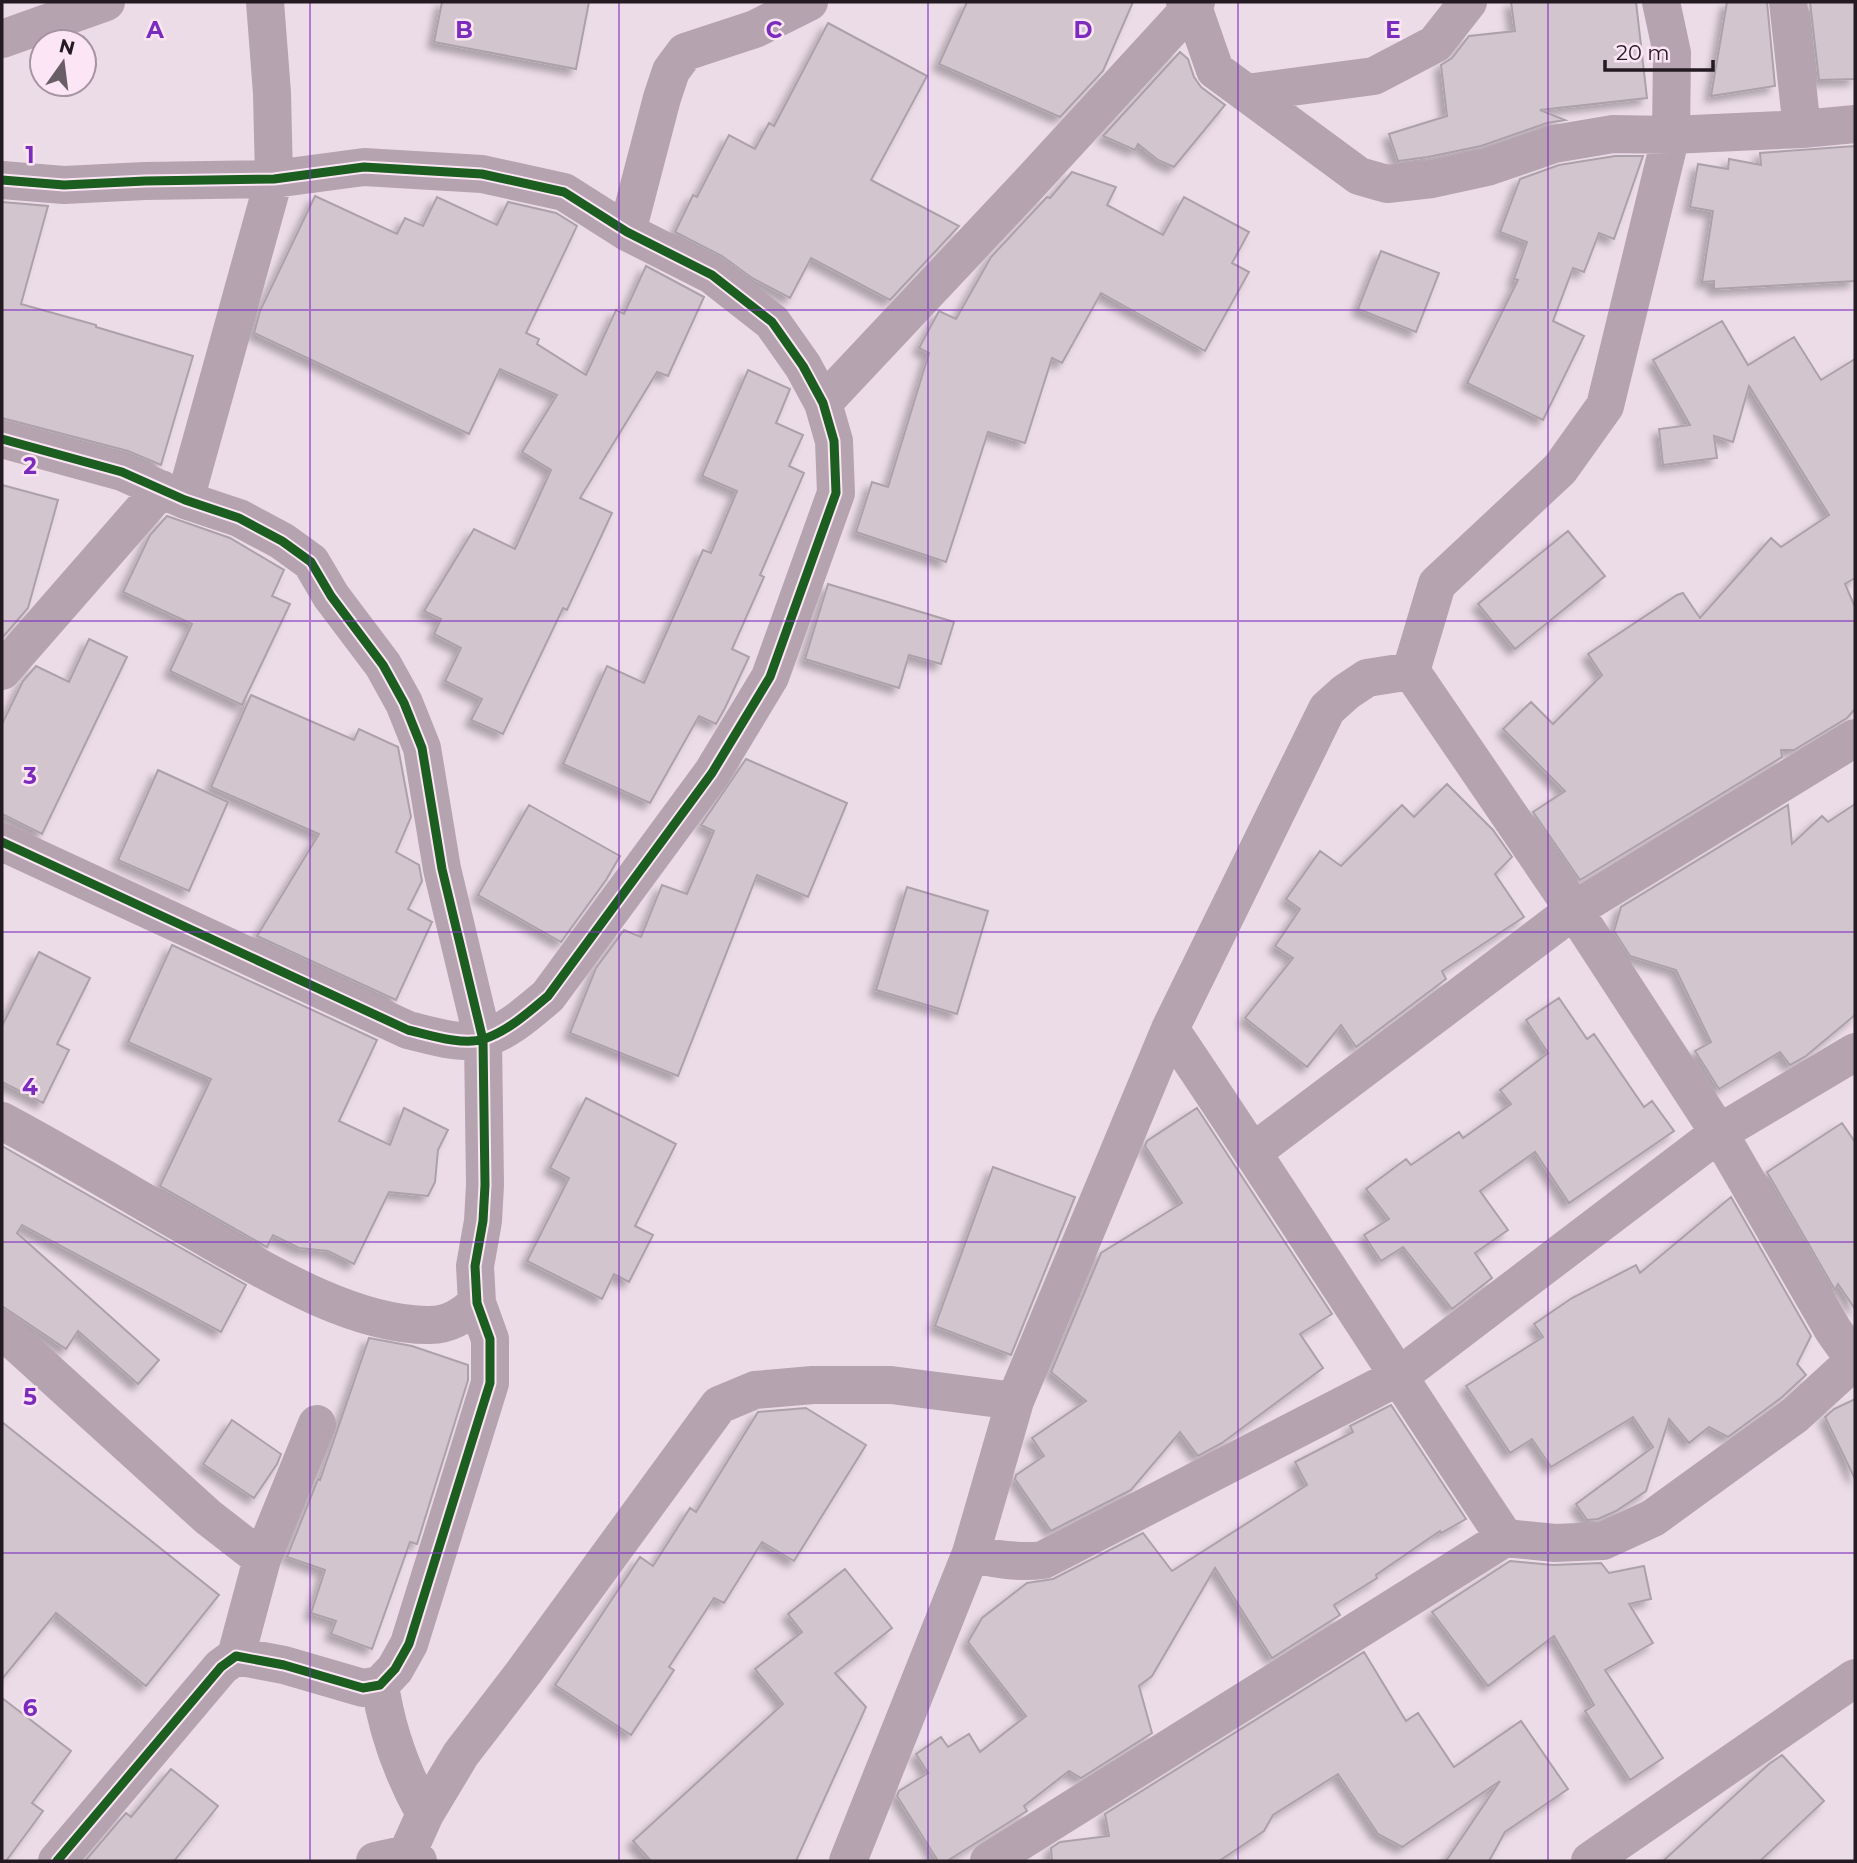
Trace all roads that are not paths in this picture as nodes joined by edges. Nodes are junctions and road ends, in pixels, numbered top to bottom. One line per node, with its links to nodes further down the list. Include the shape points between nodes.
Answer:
1 (106, 2): 8 (street)
2 (265, 2): 13 (street)
3 (809, 2): 15 (street, via 755,29 685,52 671,71 662,98)
4 (1468, 2): 9 (street, via 1436,44 1374,76)
5 (1661, 2): 12 (street, via 1672,52)
6 (1788, 2): 11 (street)
7 (1191, 4): 9 (street, via 1215,71); 16 (street)
8 (2, 39)
9 (1246, 93): 12 (street, via 1359,176 1387,184 1487,167 1554,144 1613,134)
10 (1855, 124): 11 (street)
11 (1802, 129): 12 (street)
12 (1671, 135): 20 (street, via 1605,406 1560,469 1437,583)
13 (274, 179): 14 (street, via 64,185); 15 (street, via 364,167 482,174 564,192); 18 (street)
14 (2, 180)
15 (627, 232): 16 (street, via 712,275 772,322)
16 (823, 403): 25 (street, via 834,441 836,493 769,677 712,773 548,996)
17 (2, 439): 18 (street, via 122,472)
18 (173, 495): 19 (street); 25 (street, via 239,519 311,562 383,665 422,748 442,869)
19 (2, 671)
20 (1411, 671): 23 (street); 24 (street, via 1367,678 1327,709)
21 (1855, 738): 23 (street)
22 (2, 842): 25 (street, via 408,1030 447,1040)
23 (1574, 910): 28 (street); 29 (street)
24 (1170, 1029): 29 (street); 34 (street)
25 (483, 1040): 30 (street, via 485,1185 475,1266)
26 (1855, 1052): 28 (street)
27 (2, 1121): 30 (street, via 272,1275 357,1312 431,1325 454,1321)
28 (1719, 1133): 32 (street); 33 (street)
29 (1254, 1152): 33 (street)
30 (477, 1303): 41 (street, via 489,1339 490,1383 410,1644)
31 (2, 1330): 38 (street, via 208,1517)
32 (1855, 1361): 36 (street, via 1795,1415 1653,1518 1603,1541)
33 (1398, 1377): 36 (street); 37 (street, via 1043,1560 1023,1563)
34 (1015, 1401): 37 (street); 42 (street, via 891,1385 813,1385 755,1390 719,1405 461,1754)
35 (317, 1424): 38 (street)
36 (1505, 1538): 46 (street)
37 (971, 1553): 45 (street)
38 (262, 1559): 39 (street)
39 (236, 1656): 41 (street, via 363,1688); 44 (street, via 221,1667)
40 (1855, 1678): 47 (street)
41 (380, 1685): 42 (street, via 385,1718 402,1768)
42 (425, 1814): 43 (street)
43 (400, 1859)
44 (57, 1861)
45 (848, 1861)
46 (989, 1861)
47 (1590, 1861)

